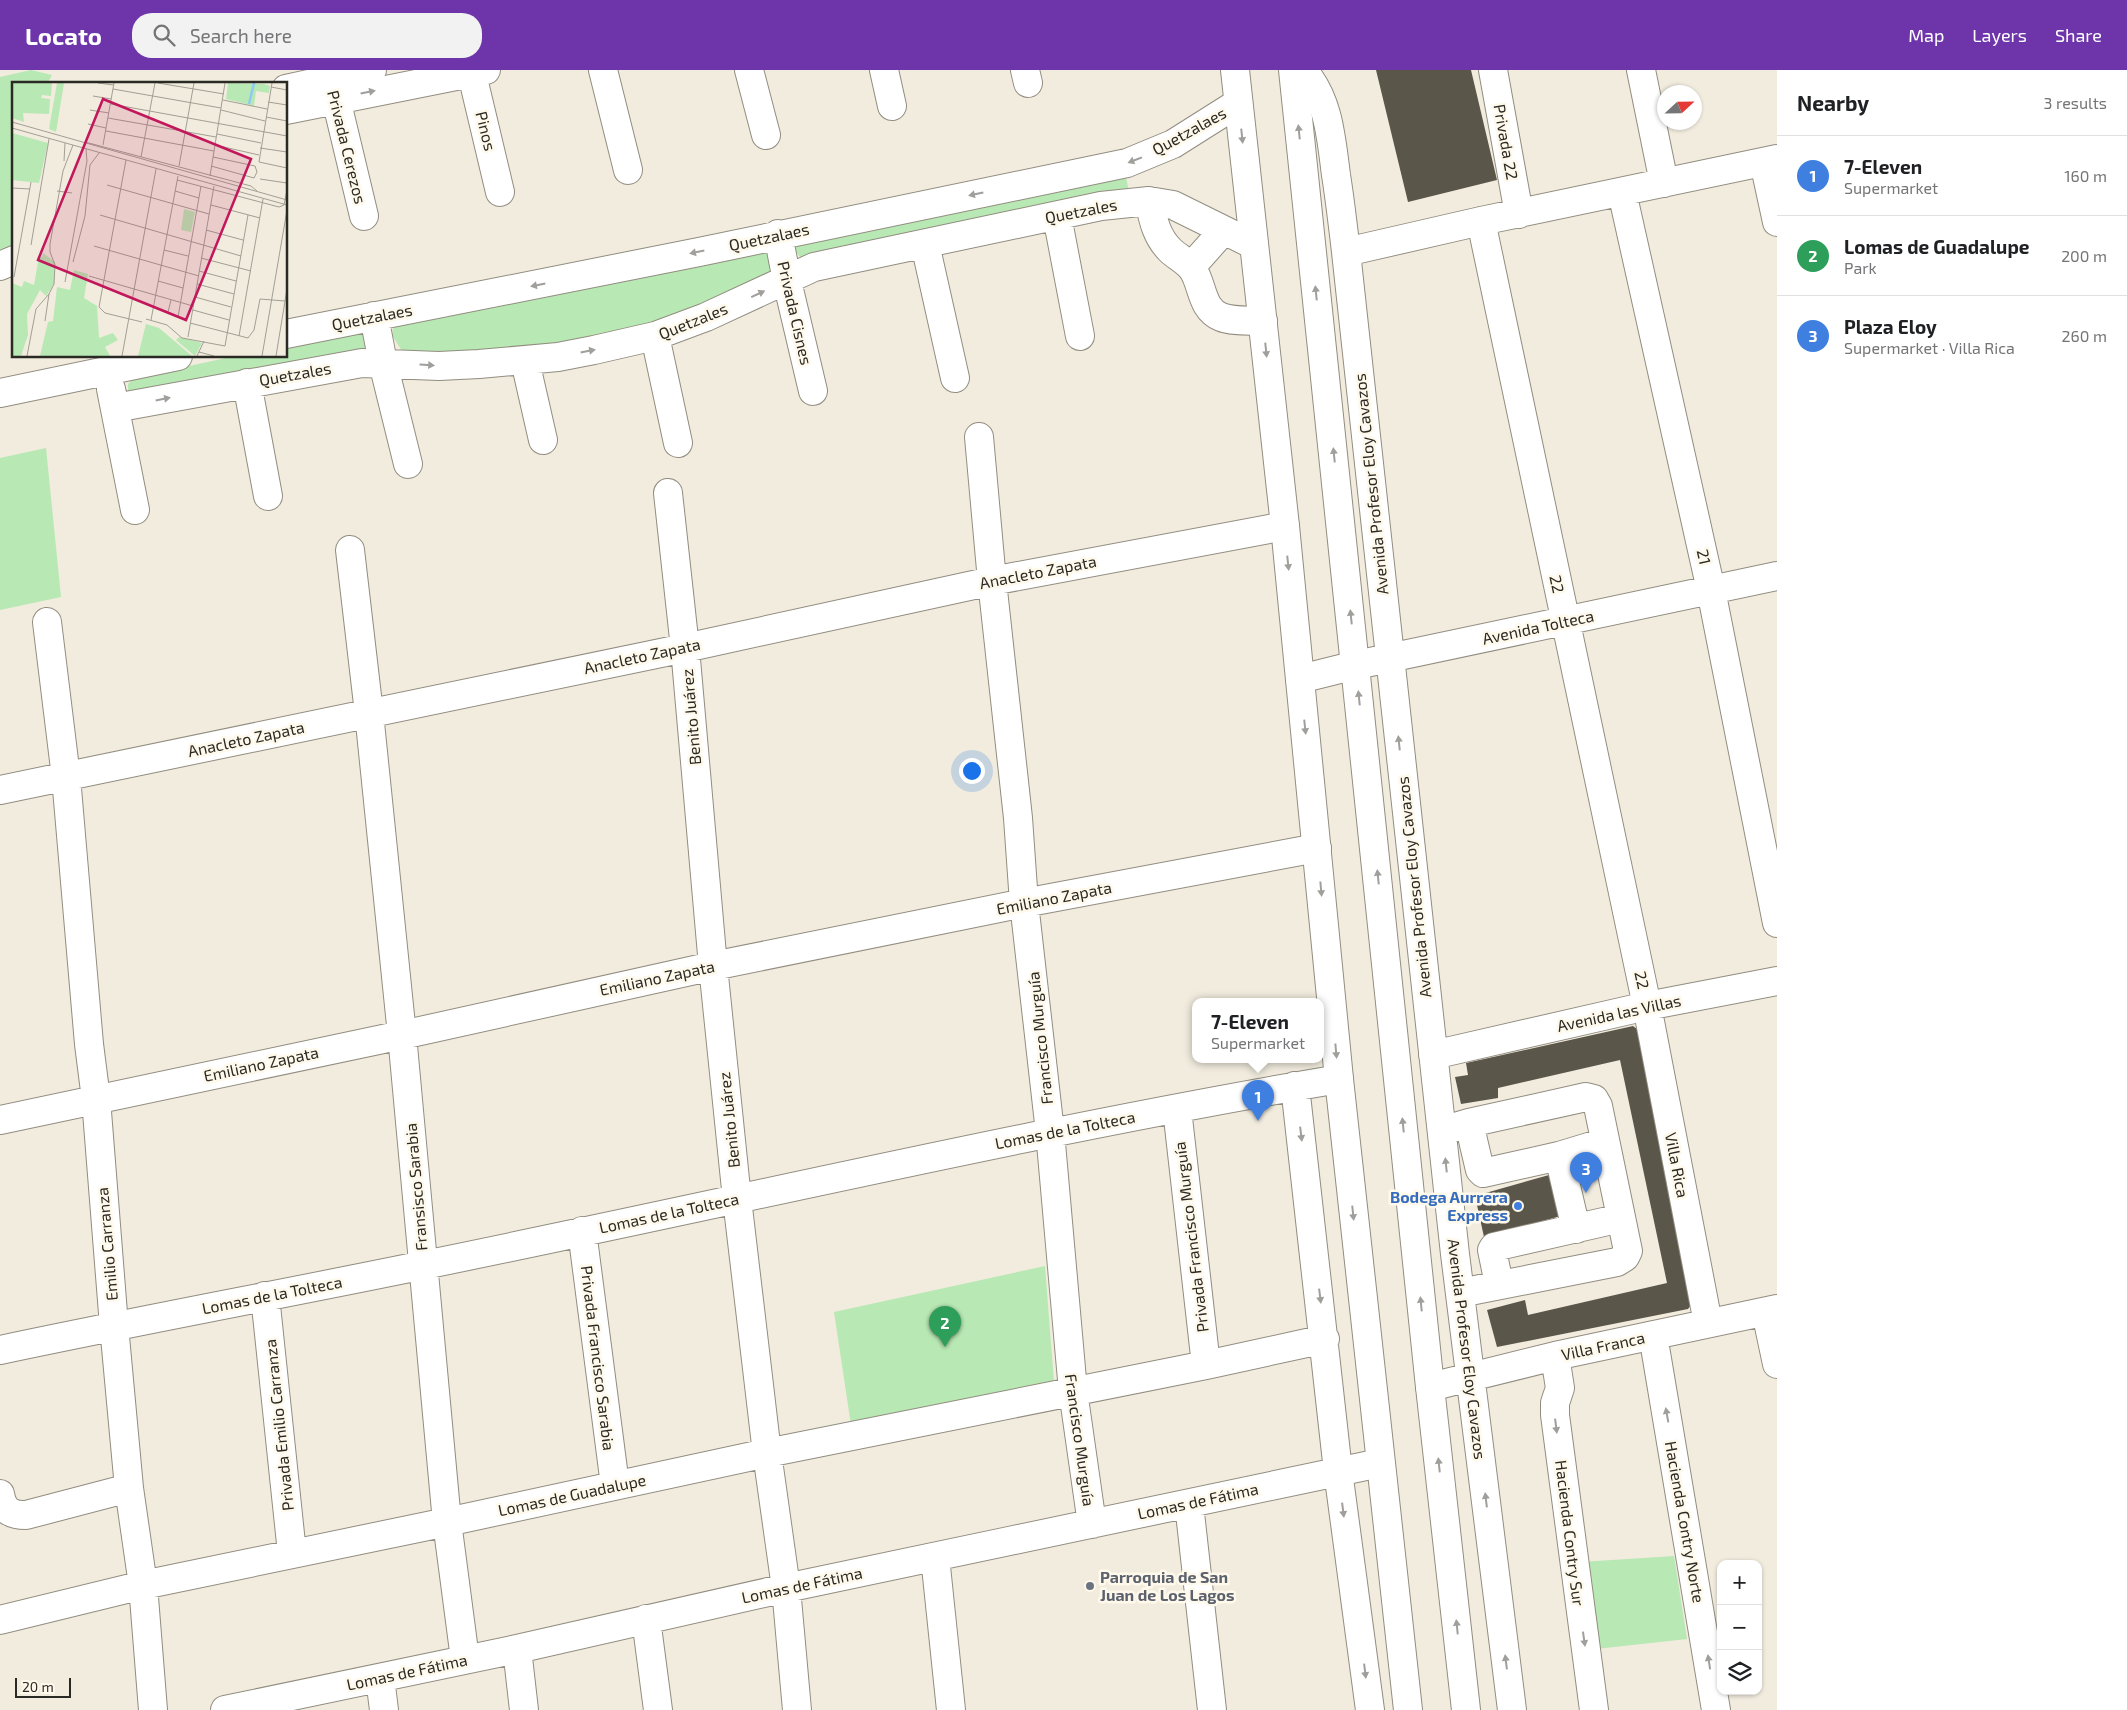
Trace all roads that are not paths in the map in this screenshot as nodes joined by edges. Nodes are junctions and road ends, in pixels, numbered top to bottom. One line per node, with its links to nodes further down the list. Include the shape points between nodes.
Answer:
1 (372, 70): 12 (street)
2 (603, 70): 18 (street)
3 (749, 70): 16 (street)
4 (884, 70): 14 (street)
5 (1235, 70): 13 (street)
6 (1293, 70): 69 (street, one-way to 6)
7 (1303, 70): 34 (street, Avenida Profesor Eloy Cavazos, via 1314,82 1326,112)
8 (1493, 70): 23 (street, Privada 22)
9 (1642, 70): 19 (street)
10 (476, 71): 12 (street, one-way to 10); 20 (street, Pinos)
11 (288, 89): 12 (street)
12 (333, 89): 15 (street); 24 (street, Privada Cerezos)
13 (1238, 103): 29 (street, Quetzalaes, one-way to 29, via 1173,144 1127,163); 32 (street, one-way to 32)
14 (892, 106)
15 (288, 109)
16 (766, 135)
17 (1770, 160): 19 (street); 27 (street)
18 (628, 170)
19 (1664, 183): 21 (street)
20 (500, 192)
21 (1622, 192): 23 (street); 64 (street, 21)
22 (1149, 201): 25 (street, Quetzales, via 1101,206); 28 (street, Quetzales, via 1173,205); 37 (street, via 1162,240)
23 (1519, 214): 26 (street)
24 (364, 216)
25 (1057, 216): 31 (street, Quetzales); 43 (street)
26 (1481, 221): 34 (street); 65 (street, 22)
27 (1777, 222)
28 (1223, 231): 32 (street, Quetzales); 37 (street)
29 (778, 234): 38 (street, Privada Cisnes); 39 (street, Quetzalaes, one-way to 39)
30 (12, 241): 33 (street)
31 (925, 244): 38 (street, Quetzales, via 821,265 799,272); 48 (street)
32 (1254, 245): 40 (street)
33 (0, 247)
34 (1346, 252): 68 (street, Avenida Profesor Eloy Cavazos)
35 (12, 261): 36 (street)
36 (0, 266)
37 (1191, 267): 40 (street, via 1204,300 1213,312 1230,319)
38 (787, 281): 42 (street, Quetzales, one-way to 38); 50 (street, Privada Cisnes)
39 (374, 316): 41 (street, Quetzalaes); 46 (street)
40 (1263, 321): 60 (street, one-way to 60)
41 (288, 334)
42 (655, 336): 45 (street, Quetzales, one-way to 42); 55 (street)
43 (1080, 336)
44 (168, 358): 47 (street)
45 (525, 361): 46 (street, Quetzales, one-way to 45, via 439,366); 54 (street)
46 (383, 363): 49 (street, Quetzales, via 356,364); 56 (street)
47 (108, 370): 51 (street); 52 (street)
48 (955, 378)
49 (247, 383): 52 (street, Quetzales, one-way to 49); 58 (street)
50 (813, 391)
51 (0, 393)
52 (115, 408): 59 (street)
53 (979, 437): 63 (street)
54 (543, 440)
55 (678, 443)
56 (408, 464)
57 (668, 493): 67 (street, Benito Juárez)
58 (268, 496)
59 (135, 510)
60 (1285, 526): 63 (street, Anacleto Zapata); 70 (street, one-way to 70)
61 (350, 550): 71 (street)
62 (1777, 576): 64 (street, Avenida Tolteca)
63 (992, 581): 67 (street, Anacleto Zapata); 75 (street, Francisco Murguía)
64 (1711, 590): 65 (street, Avenida Tolteca); 76 (street, 21)
65 (1565, 621): 68 (street, Avenida Tolteca); 79 (street, 22)
66 (47, 622): 72 (street)
67 (684, 648): 71 (street, Anacleto Zapata); 77 (street, Benito Juárez)
68 (1390, 659): 69 (street, Avenida Tolteca); 81 (street, Avenida Profesor Eloy Cavazos, one-way to 68)
69 (1356, 665): 70 (street, Avenida Tolteca); 110 (street, one-way to 69)
70 (1300, 679): 74 (street, one-way to 74)
71 (369, 713): 72 (street, Anacleto Zapata); 80 (street, Fransisco Sarabia)
72 (66, 777): 73 (street, Anacleto Zapata); 84 (street, Emilio Carranza)
73 (0, 790)
74 (1317, 848): 75 (street, Emiliano Zapata); 82 (street, one-way to 82)
75 (1024, 903): 77 (street, Emiliano Zapata); 89 (street, Francisco Murguía)
76 (1777, 923)
77 (713, 966): 80 (street, Emiliano Zapata); 92 (street, Benito Juárez)
78 (1777, 981): 79 (street, Avenida las Villas)
79 (1647, 1006): 81 (street, Avenida las Villas); 101 (street, Villa Rica)
80 (402, 1035): 84 (street, Emiliano Zapata); 96 (street, Fransisco Sarabia)
81 (1433, 1056): 88 (street, Avenida Profesor Eloy Cavazos)
82 (1339, 1078): 83 (street, Lomas de la Tolteca); 113 (street, one-way to 113)
83 (1295, 1086): 85 (street, Lomas de la Tolteca); 104 (street, one-way to 104)
84 (96, 1099): 86 (street, Emiliano Zapata); 102 (street, Emilio Carranza)
85 (1177, 1109): 89 (street, Lomas de la Tolteca); 108 (street, Privada Francisco Murguía)
86 (0, 1120)
87 (1469, 1122): 88 (street); 90 (street, via 1591,1097 1598,1106); 91 (street, via 1481,1172)
88 (1442, 1131): 98 (street, Avenida Profesor Eloy Cavazos, one-way to 88)
89 (1050, 1132): 92 (street, Lomas de la Tolteca); 111 (street, Francisco Murguía)
90 (1605, 1142): 91 (street); 93 (street)
91 (1559, 1156): 94 (street)
92 (737, 1199): 95 (street, Lomas de la Tolteca); 112 (street, Benito Juárez)
93 (1621, 1218): 94 (street); 97 (street, via 1628,1251 1623,1259)
94 (1576, 1229): 97 (street, via 1492,1248)
95 (582, 1231): 96 (street, Lomas de la Tolteca); 115 (street, Privada Francisco Sarabia)
96 (423, 1266): 99 (street, Lomas de la Tolteca); 119 (street, Fransisco Sarabia)
97 (1498, 1284): 98 (street)
98 (1460, 1293): 109 (street, Avenida Profesor Eloy Cavazos)
99 (265, 1296): 102 (street, Lomas de la Tolteca); 121 (street, Privada Emilio Carranza)
100 (1772, 1310): 101 (street, Villa Franca); 107 (street)
101 (1708, 1323): 103 (street, Villa Franca)
102 (114, 1326): 105 (street, Lomas de la Tolteca); 116 (street, Emilio Carranza)
103 (1653, 1335): 106 (street, Villa Franca); 143 (street, Hacienda Contry Norte, one-way to 103)
104 (1325, 1340): 108 (street, Lomas de Guadalupe); 114 (street)
105 (0, 1350)
106 (1555, 1356): 109 (street, Villa Franca); 142 (street, Hacienda Contry Sur, one-way to 142, via 1560,1388 1555,1415)
107 (1777, 1364)
108 (1206, 1365): 111 (street, Lomas de Guadalupe)
109 (1470, 1377): 110 (street, Villa Franca); 141 (street, Avenida Profesor Eloy Cavazos, one-way to 109)
110 (1430, 1387): 140 (street, one-way to 110)
111 (1073, 1391): 112 (street, Lomas de Guadalupe); 120 (street, Francisco Murguía)
112 (767, 1453): 115 (street, Lomas de Guadalupe); 124 (street, Benito Juárez)
113 (1380, 1463): 114 (street, Lomas de Fátima); 139 (street)
114 (1338, 1471): 118 (street, Lomas de Fátima); 138 (street, one-way to 138)
115 (615, 1485): 119 (street, Lomas de Guadalupe)
116 (129, 1488): 117 (street, via 26,1515 5,1510); 123 (street, Emilio Carranza)
117 (0, 1494)
118 (1188, 1504): 120 (street, Lomas de Fátima); 137 (street)
119 (447, 1522): 121 (street, Lomas de Guadalupe); 128 (street, Fransisco Sarabia)
120 (1092, 1524): 122 (street, Lomas de Fátima)
121 (292, 1553): 123 (street, Lomas de Guadalupe)
122 (934, 1557): 124 (street, Lomas de Fátima); 136 (street)
123 (143, 1584): 126 (street, Lomas de Guadalupe); 131 (street, Emilio Carranza)
124 (786, 1588): 125 (street, Lomas de Fátima); 135 (street, Benito Juárez)
125 (646, 1619): 127 (street, Lomas de Fátima); 134 (street)
126 (0, 1620)
127 (517, 1649): 128 (street, Lomas de Fátima); 133 (street)
128 (465, 1659): 129 (street, Lomas de Fátima)
129 (380, 1678): 130 (street, Lomas de Fátima); 132 (street)
130 (241, 1708)
131 (153, 1710)
132 (384, 1710)
133 (524, 1710)
134 (658, 1710)
135 (797, 1710)
136 (951, 1710)
137 (1212, 1710)
138 (1370, 1710)
139 (1408, 1710)
140 (1466, 1710)
141 (1512, 1710)
142 (1594, 1710)
143 (1716, 1710)

